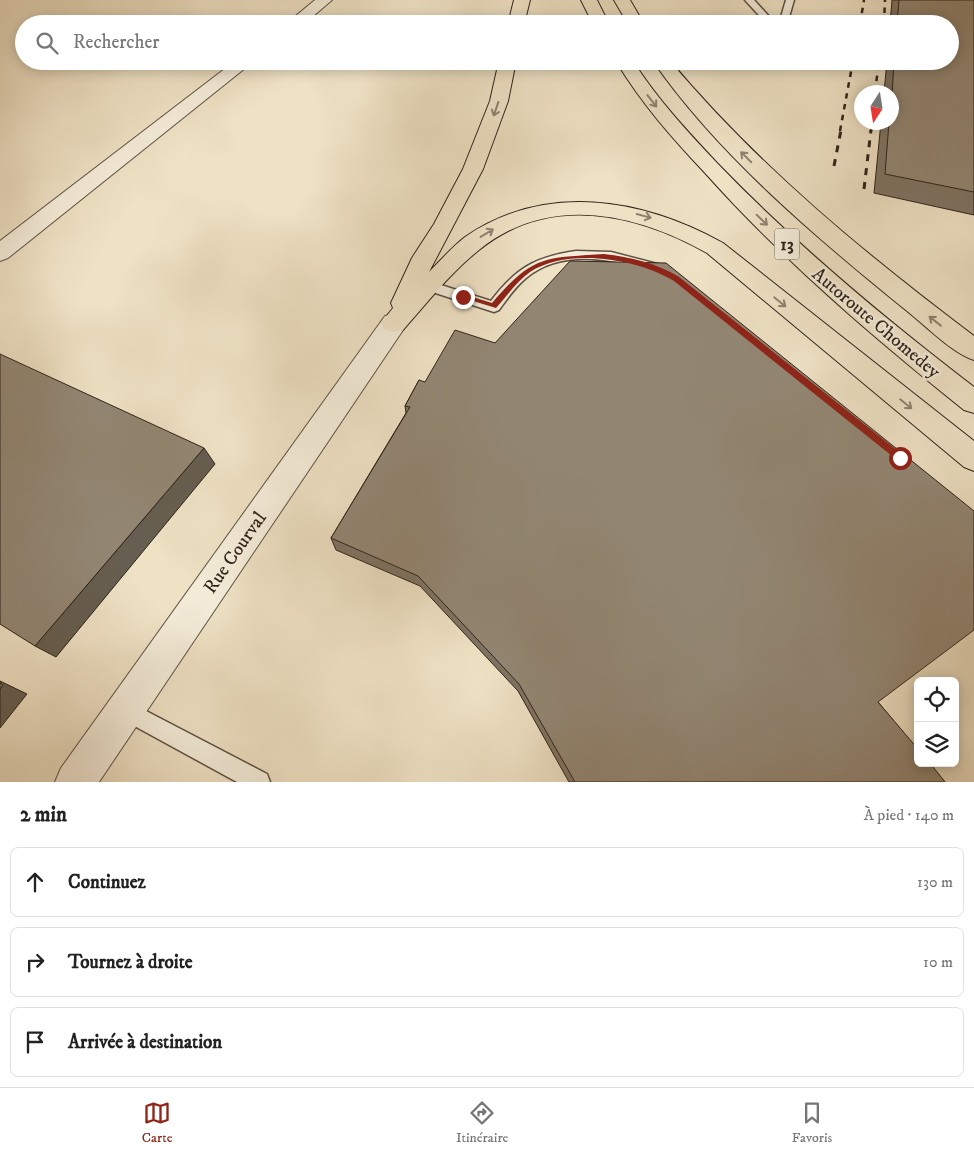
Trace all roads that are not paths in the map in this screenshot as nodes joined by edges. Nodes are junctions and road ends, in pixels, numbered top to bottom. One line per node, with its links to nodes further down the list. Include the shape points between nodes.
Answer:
1 (324, 0): 7 (street)
2 (522, 0): 8 (highway)
3 (589, 0): 9 (highway)
4 (622, 0): 10 (highway)
5 (749, 0): 11 (lane)
6 (790, 0): 12 (lane)
7 (305, 15)
8 (518, 15)
9 (596, 15)
10 (638, 15)
11 (763, 15)
12 (786, 15)
13 (234, 70): 17 (street)
14 (506, 70): 19 (highway, one-way to 19, via 499,100 472,169)
15 (631, 70): 22 (highway, Autoroute Chomedey / 13, one-way to 22, via 668,120 721,180 763,221 823,277)
16 (668, 70): 21 (highway, Autoroute Chomedey / 13, one-way to 16, via 809,216 728,139)
17 (0, 253)
18 (676, 279): 19 (lane, via 660,269 625,259 581,256 540,264 528,271 516,280 494,307)
19 (421, 284): 20 (highway); 23 (highway, one-way to 23, via 474,242 526,216 591,208 652,218 698,237 715,248)
20 (394, 323): 24 (street, Rue Courval)
21 (974, 350)
22 (974, 402)
23 (974, 458)
24 (125, 710): 25 (street, Rue Courval); 26 (lane)
25 (76, 782)
26 (259, 782)

